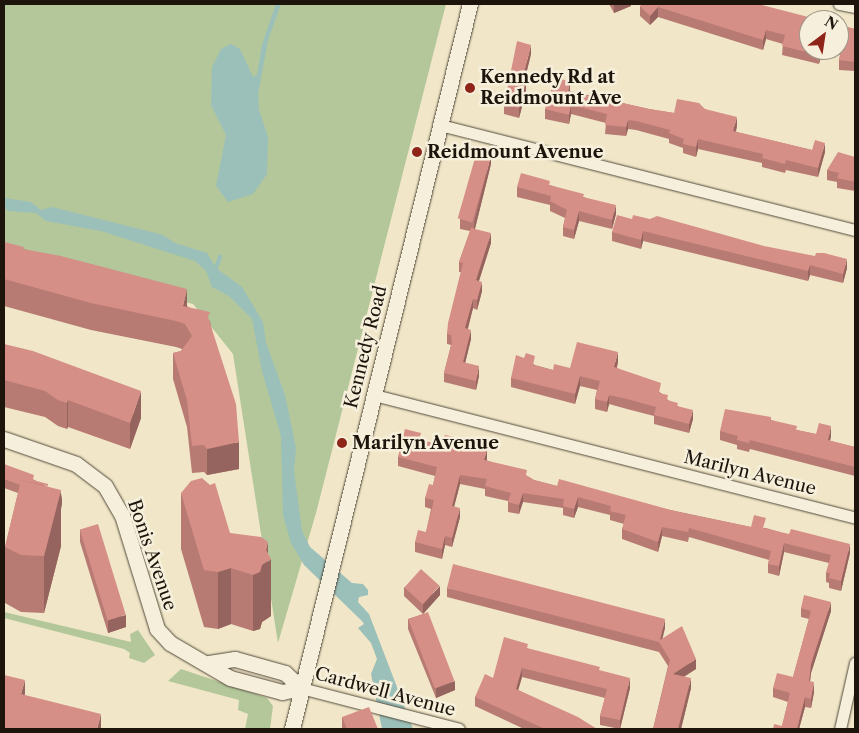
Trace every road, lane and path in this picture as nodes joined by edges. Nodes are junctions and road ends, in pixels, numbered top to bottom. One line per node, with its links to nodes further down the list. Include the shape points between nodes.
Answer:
1 (470, 4): 4 (main road, Kennedy Road)
2 (840, 4): 3 (street)
3 (855, 7)
4 (440, 125): 5 (street); 6 (main road, Kennedy Road)
5 (855, 230)
6 (374, 395): 8 (street, Marilyn Avenue); 10 (main road, Kennedy Road)
7 (4, 439): 10 (main road, Bonis Avenue, via 76,464 105,486 122,515 158,629 180,650 209,663 235,659 285,673)
8 (855, 518)
9 (855, 663): 13 (street)
10 (301, 688): 11 (main road, Kennedy Road); 12 (street, Cardwell Avenue)
11 (292, 729)
12 (459, 729)
13 (840, 729)

